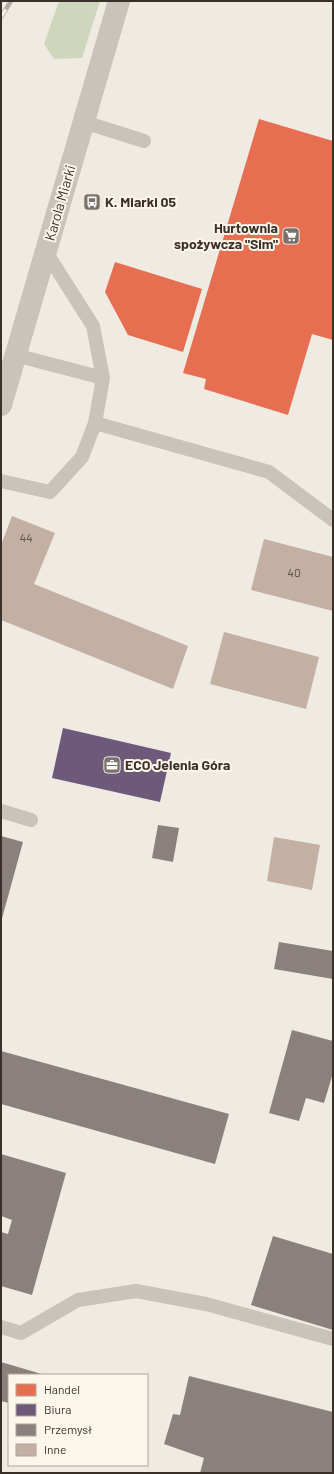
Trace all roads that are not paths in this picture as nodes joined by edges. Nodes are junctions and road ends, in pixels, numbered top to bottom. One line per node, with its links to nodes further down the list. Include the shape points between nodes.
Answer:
1 (119, 1): 2 (street, Karola Miarki)
2 (84, 122): 3 (lane); 4 (street, Karola Miarki)
3 (144, 141)
4 (46, 252): 5 (street, Karola Miarki); 6 (lane, via 93,326)
5 (16, 355): 6 (lane); 7 (street, Karola Miarki)
6 (103, 378): 8 (lane)
7 (1, 405)
8 (95, 423): 9 (lane, via 82,457 50,492); 10 (lane, via 270,472)
9 (1, 480)
10 (333, 520)
11 (1, 811): 12 (lane)
12 (31, 820)
13 (1, 1327): 14 (lane, via 21,1333 78,1300 136,1291 206,1304)
14 (333, 1339)

